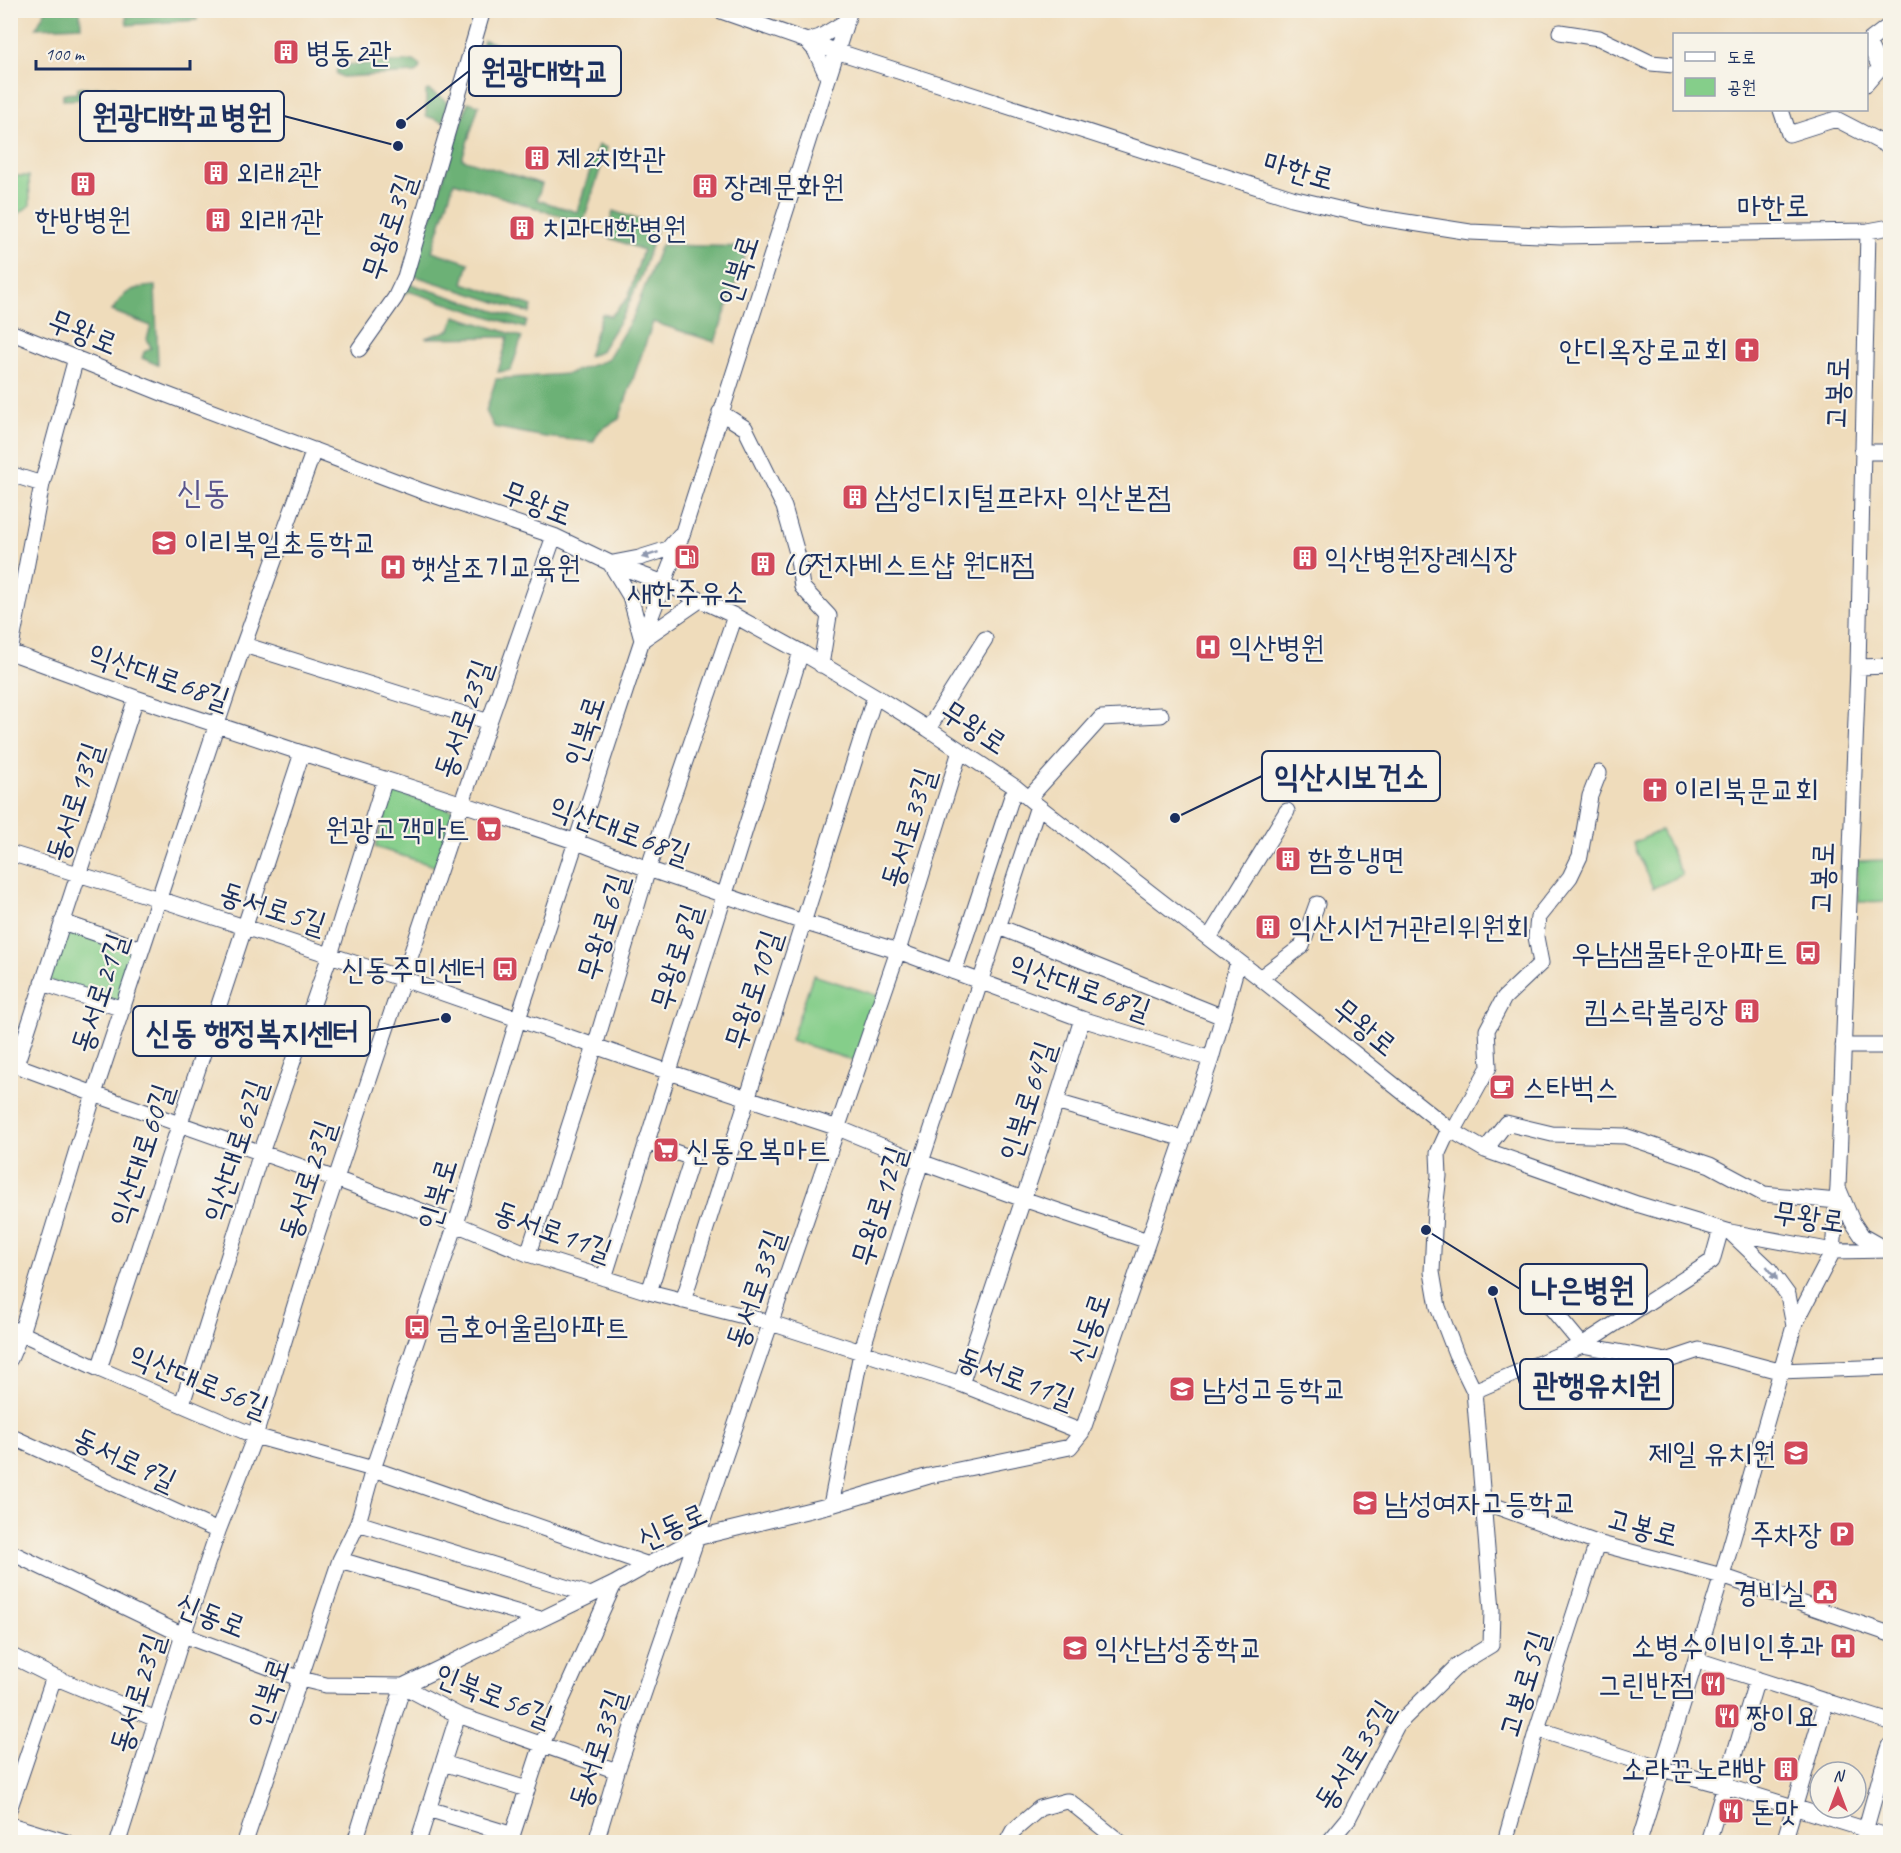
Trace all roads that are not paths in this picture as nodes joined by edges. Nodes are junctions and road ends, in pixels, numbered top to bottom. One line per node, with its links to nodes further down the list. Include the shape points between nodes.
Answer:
1 (483, 10): 19 (street, 무왕로3길, via 405,277)
2 (718, 10): 6 (street, 마한로)
3 (848, 16): 6 (street, via 820,37); 9 (street, 인북로)
4 (1890, 25): 8 (street)
5 (1560, 32): 10 (street, via 1599,38 1651,63)
6 (807, 41): 9 (street, 마한로); 11 (street)
7 (1868, 42): 12 (street, via 1880,68)
8 (1868, 42)
9 (836, 51): 11 (street, 인북로); 17 (street, 마한로, via 1292,198 1368,216 1470,232 1561,236)
10 (1673, 65)
11 (828, 78): 21 (street, 인북로)
12 (1868, 82)
13 (1781, 111): 14 (street, via 1789,134)
14 (1840, 114): 15 (street)
15 (1890, 147)
16 (1890, 227): 17 (street, 마한로)
17 (1868, 231): 23 (street, 고봉로)
18 (10, 332): 20 (street, 무왕로)
19 (359, 350)
20 (76, 358): 22 (street, 무왕로); 26 (street)
21 (720, 412): 27 (street, 인북로); 38 (street, via 746,428 784,507 802,587 829,616)
22 (314, 450): 28 (street, 무왕로); 35 (street, 동서로21길)
23 (1863, 452): 24 (street); 40 (street, 고봉로)
24 (1890, 452)
25 (10, 474): 26 (street)
26 (42, 484): 36 (street)
27 (683, 532): 29 (street, one-way to 29, via 668,549); 30 (street, 인북로)
28 (554, 536): 29 (street, 무왕로); 44 (street, 동서로23길)
29 (610, 563): 30 (street, 무왕로); 34 (street, via 630,596)
30 (664, 583): 31 (street, 무왕로); 34 (street, 인북로)
31 (700, 600): 32 (street, 무왕로); 34 (street)
32 (735, 616): 37 (street, 무왕로); 57 (street, 무왕로6길)
33 (984, 639): 46 (street)
34 (642, 640): 55 (street, 인북로)
35 (244, 645): 44 (street); 45 (street, 동서로21길)
36 (10, 652): 42 (street, 익산대로68길)
37 (801, 652): 38 (street, 무왕로); 59 (street, 무왕로8길)
38 (821, 665): 41 (street, 무왕로)
39 (1890, 666): 40 (street)
40 (1858, 667): 81 (street, 고봉로)
41 (875, 696): 46 (street, 무왕로); 63 (street, 무왕로10길)
42 (136, 698): 45 (street, 익산대로68길); 58 (street, 동서로13길)
43 (1161, 715): 52 (street, via 1101,718)
44 (489, 722): 53 (street, 동서로23길)
45 (217, 725): 48 (street, 익산대로68길); 60 (street, 동서로21길)
46 (928, 729): 47 (street, 무왕로)
47 (960, 751): 51 (street, 무왕로); 68 (street, 동서로33길)
48 (303, 753): 50 (street, 익산대로68길); 65 (street, 익산대로60길)
49 (1599, 774): 91 (street, 동서로35길, via 1590,796 1580,856 1570,877 1538,917 1536,937 1541,963 1499,1006 1487,1030 1490,1067)
50 (385, 779): 53 (street, 익산대로68길); 69 (street, 익산대로62길)
51 (1015, 787): 52 (street, 무왕로); 71 (street, 무왕로)
52 (1033, 802): 64 (street, 무왕로12길); 66 (street, 무왕로)
53 (463, 804): 55 (street, 익산대로68길); 73 (street, 동서로23길)
54 (1287, 812): 66 (street)
55 (577, 842): 57 (street, 익산대로68길); 78 (street, 인북로)
56 (10, 853): 58 (street, 동서로5길)
57 (648, 869): 59 (street, 익산대로68길); 80 (street, 무왕로6길)
58 (78, 875): 60 (street, 동서로5길); 62 (street, 동서로13길)
59 (724, 895): 63 (street, 익산대로68길); 85 (street, 무왕로8길)
60 (159, 899): 65 (street, 동서로5길); 67 (street, 동서로21길)
61 (1317, 904): 72 (street, via 1302,946)
62 (62, 922): 67 (street); 75 (street, 동서로13길)
63 (803, 922): 68 (street, 익산대로68길); 87 (street, 무왕로10길)
64 (999, 927): 74 (street, 무왕로12길); 77 (street)
65 (245, 928): 69 (street, 동서로5길); 89 (street, 익산대로60길)
66 (1209, 938): 70 (street, 무왕로)
67 (142, 949): 76 (street, 동서로21길)
68 (898, 951): 71 (street, 익산대로68길); 90 (street, 동서로33길)
69 (330, 955): 73 (street, 동서로5길); 95 (street, 익산대로62길)
70 (1238, 962): 72 (street, 무왕로); 77 (street, 신동로)
71 (954, 972): 74 (street, 익산대로68길)
72 (1260, 978): 91 (street, 무왕로)
73 (403, 979): 78 (street, 동서로5길); 97 (street, 동서로23길)
74 (981, 982): 79 (street, 익산대로68길); 96 (street, 무왕로12길)
75 (42, 983): 76 (street); 84 (street, 동서로13길)
76 (123, 1009): 86 (street, 동서로21길)
77 (1223, 1017): 83 (street, 신동로)
78 (518, 1019): 80 (street, 인북로64길); 100 (street, 인북로)
79 (1082, 1019): 83 (street, 익산대로68길); 88 (street, 인북로64길)
80 (595, 1046): 85 (street, 인북로64길); 105 (street, 무왕로6길)
81 (1843, 1046): 82 (street); 98 (street, 고봉로)
82 (1890, 1046)
83 (1211, 1059): 92 (street, 신동로)
84 (13, 1064): 86 (street, 동서로11길)
85 (669, 1072): 87 (street, 인북로64길); 93 (street, 무왕로8길)
86 (94, 1094): 89 (street, 동서로11길); 112 (street, 동서로21길)
87 (747, 1098): 90 (street, 인북로64길); 109 (street, 무왕로10길)
88 (1056, 1102): 92 (street); 99 (street, 인북로64길)
89 (179, 1123): 95 (street, 동서로11길); 117 (street, 익산대로60길)
90 (838, 1128): 96 (street, 인북로64길); 110 (street, 동서로33길)
91 (1451, 1130): 94 (street, 무왕로); 120 (street, 동서로35길, via 1438,1153 1432,1272 1438,1306)
92 (1184, 1139): 102 (street, 신동로)
93 (646, 1142): 106 (street, 무왕로8길); 108 (street, via 692,1158)
94 (1485, 1150): 98 (street, 무왕로, via 1506,1123 1552,1134 1625,1136 1710,1165 1764,1194); 101 (street, 무왕로, via 1636,1204)
95 (261, 1153): 97 (street, 동서로11길); 121 (street, 익산대로62길)
96 (921, 1162): 99 (street, 인북로64길); 114 (street, 무왕로12길)
97 (336, 1179): 100 (street, 동서로11길); 124 (street, 동서로23길)
98 (1838, 1194): 103 (street, via 1862,1236); 104 (street, 고봉로)
99 (1023, 1199): 102 (street, 인북로64길); 119 (street, 인북로64길)
100 (456, 1224): 105 (street, 동서로11길); 125 (street, 인북로)
101 (1726, 1231): 104 (street, 무왕로); 111 (street, one-way to 111, via 1769,1269 1788,1295); 113 (street, via 1712,1261)
102 (1148, 1241): 122 (street, 신동로)
103 (1889, 1250): 104 (street, 무왕로)
104 (1833, 1251): 111 (street, 고봉로)
105 (528, 1254): 106 (street, 동서로11길)
106 (604, 1278): 108 (street, 동서로11길)
107 (1533, 1286): 113 (street)
108 (649, 1292): 109 (street, 동서로11길)
109 (683, 1301): 110 (street, 동서로11길)
110 (771, 1323): 114 (street, 동서로11길); 130 (street, 동서로33길)
111 (1794, 1326): 118 (street, 고봉로)
112 (16, 1330): 115 (street, 동서로21길); 117 (street, 익산대로56길)
113 (1582, 1345): 118 (street, via 1666,1361 1699,1350); 120 (street)
114 (861, 1353): 119 (street, 동서로11길); 127 (street, 무왕로12길)
115 (10, 1359)
116 (1890, 1367): 118 (street)
117 (99, 1369): 121 (street, 익산대로56길)
118 (1779, 1371): 135 (street, 고봉로)
119 (961, 1384): 122 (street, 동서로11길)
120 (1474, 1392): 126 (street, 동서로35길)
121 (182, 1404): 124 (street, 익산대로56길)
122 (1082, 1432): 127 (street, 신동로, via 1070,1448 929,1476)
123 (10, 1436): 129 (street, 동서로9길)
124 (255, 1436): 125 (street, 익산대로56길); 129 (street, 동서로23길)
125 (373, 1469): 128 (street, 인북로); 134 (street)
126 (1484, 1502): 131 (street, 고봉로); 175 (street, 동서로35길, via 1491,1645 1458,1665 1397,1725 1348,1819)
127 (831, 1505): 130 (street, 신동로)
128 (358, 1523): 133 (street, 인북로); 137 (street)
129 (218, 1531): 140 (street, 동서로23길)
130 (696, 1538): 134 (street, 신동로); 157 (street, 동서로33길)
131 (1597, 1543): 135 (street, 고봉로); 151 (street, 고봉로5길)
132 (10, 1552): 140 (street, 신동로)
133 (340, 1560): 138 (street); 144 (street, 인북로)
134 (650, 1565): 136 (street, 신동로)
135 (1722, 1576): 139 (street); 142 (street, 고봉로)
136 (614, 1584): 137 (street, 신동로); 152 (street)
137 (591, 1595): 138 (street, 신동로)
138 (540, 1619): 146 (street, 신동로)
139 (1890, 1634)
140 (183, 1635): 144 (street, 신동로); 149 (street, 동서로23길)
141 (10, 1655): 143 (street)
142 (1697, 1660): 145 (street); 155 (street, 고봉로)
143 (54, 1677): 149 (street); 160 (street)
144 (301, 1679): 146 (street, 신동로, via 326,1685); 169 (street, 인북로)
145 (1756, 1679): 147 (street); 158 (street)
146 (403, 1686): 148 (street, 인북로56길); 170 (street, 인북로56길)
147 (1826, 1701): 150 (street); 162 (street)
148 (458, 1715): 152 (street, 인북로56길); 154 (street)
149 (156, 1719): 168 (street, 동서로23길)
150 (1890, 1722)
151 (1537, 1729): 155 (street); 176 (street, 고봉로5길)
152 (542, 1744): 157 (street, 인북로56길); 159 (street)
153 (1890, 1746): 156 (street)
154 (443, 1763): 159 (street); 161 (street)
155 (1662, 1769): 158 (street); 177 (street, 고봉로)
156 (1887, 1770): 164 (street)
157 (617, 1771): 172 (street, 동서로33길)
158 (1725, 1786): 162 (street); 178 (street)
159 (527, 1789): 166 (street)
160 (10, 1807)
161 (428, 1809): 166 (street); 171 (street)
162 (1794, 1809): 164 (street); 179 (street)
163 (10, 1825): 167 (street)
164 (1864, 1836): 165 (street)
165 (1890, 1837)
166 (511, 1839)
167 (66, 1842)
168 (118, 1842)
169 (245, 1842)
170 (355, 1842)
171 (418, 1842)
172 (596, 1842)
173 (1007, 1842): 174 (street, via 1013,1831 1040,1808 1066,1801)
174 (1120, 1842)
175 (1329, 1842)
176 (1505, 1842)
177 (1639, 1842)
178 (1708, 1842)
179 (1784, 1842)

